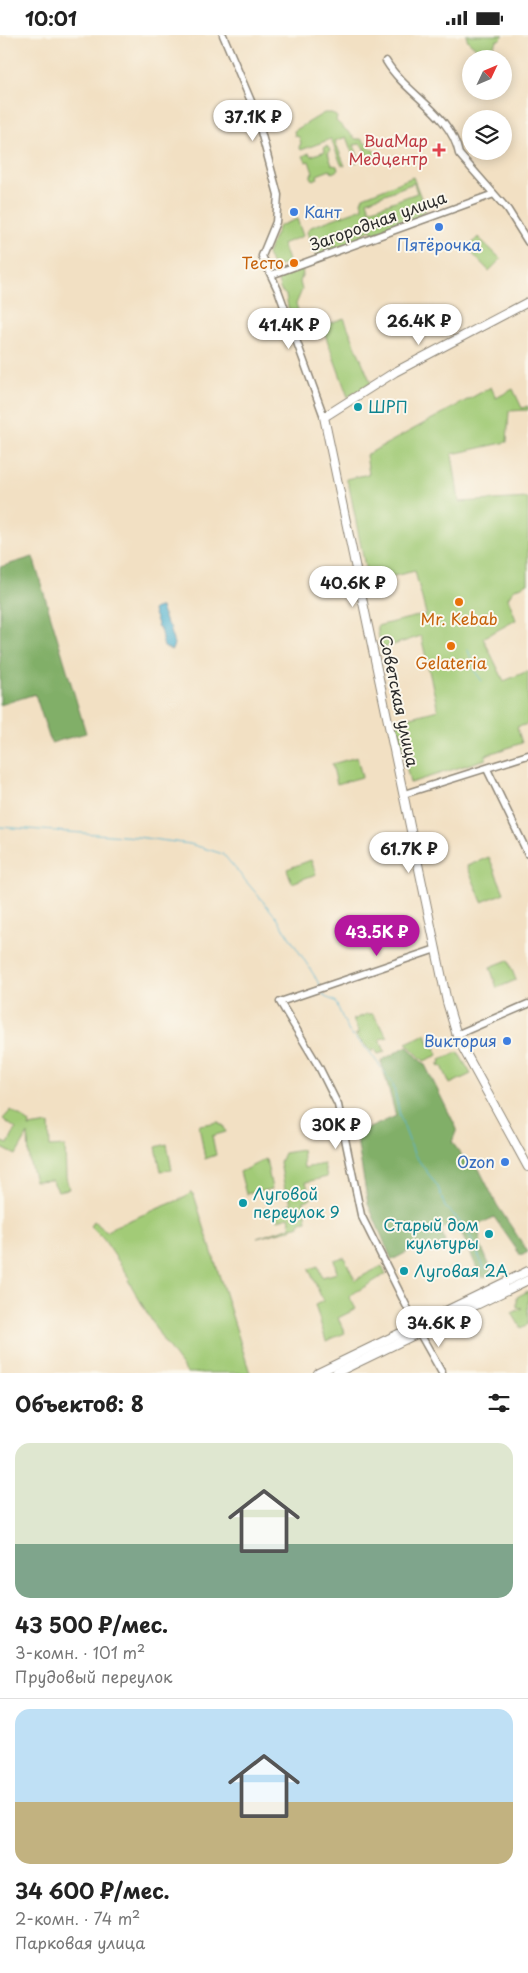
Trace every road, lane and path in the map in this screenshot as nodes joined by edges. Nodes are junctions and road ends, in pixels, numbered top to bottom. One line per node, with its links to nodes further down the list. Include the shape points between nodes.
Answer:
1 (223, 35): 5 (street, Советская улица, via 256,113 278,195 276,222 262,256)
2 (386, 61): 3 (street, via 393,73 447,125 458,145 459,154)
3 (494, 193): 4 (street); 5 (street, Загородная улица)
4 (528, 242)
5 (271, 275): 7 (street, Советская улица)
6 (528, 302): 7 (main road, via 395,372)
7 (324, 417): 10 (main road, Советская улица)
8 (528, 755): 9 (street)
9 (487, 769): 10 (street); 11 (street)
10 (404, 794): 12 (main road, Советская улица)
11 (528, 854)
12 (436, 949): 14 (main road, Советская улица); 18 (street, via 280,1002 338,1105 361,1215)
13 (528, 1005): 14 (street)
14 (456, 1035): 15 (main road, Советская улица)
15 (528, 1167)
16 (528, 1271): 18 (main road)
17 (528, 1280): 18 (main road)
18 (417, 1328): 19 (main road); 20 (main road); 21 (street)
19 (318, 1373)
20 (336, 1373)
21 (442, 1373)

